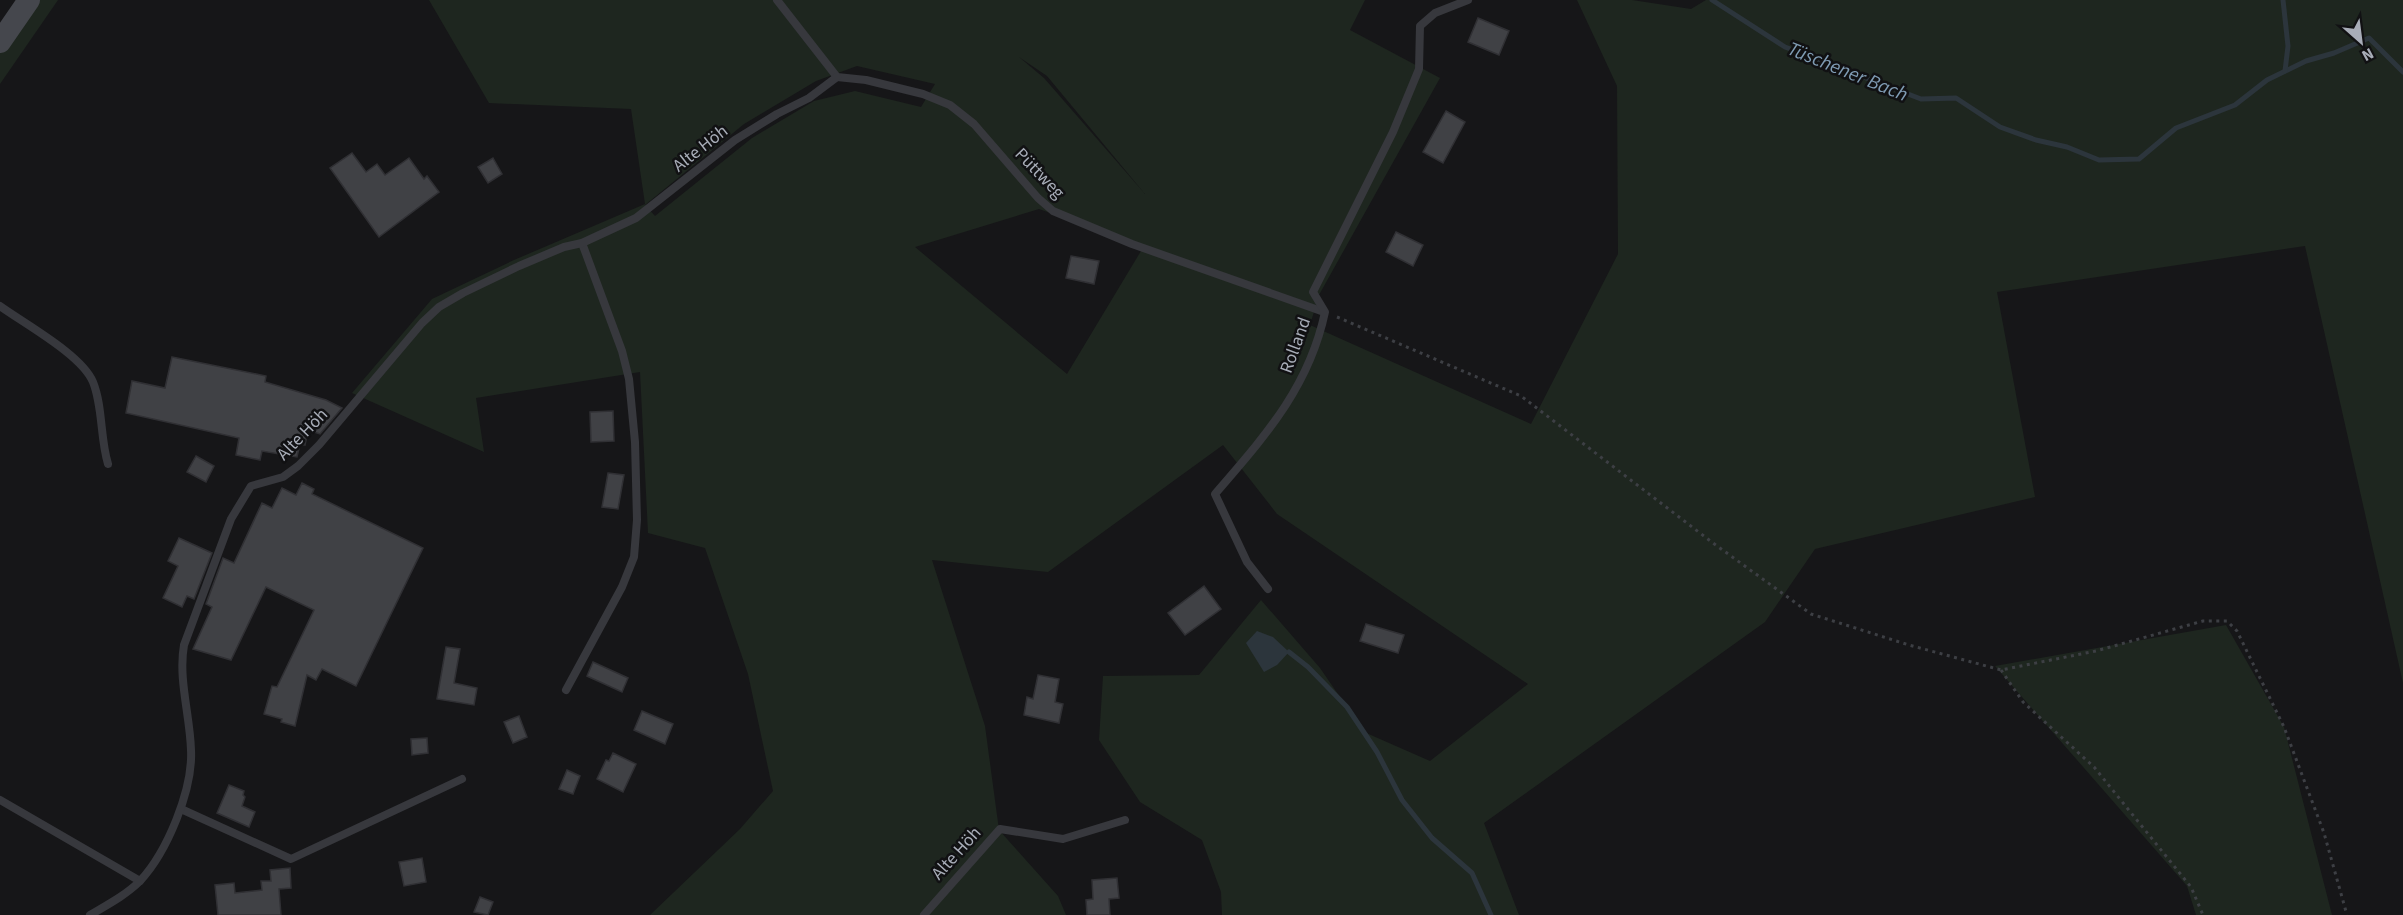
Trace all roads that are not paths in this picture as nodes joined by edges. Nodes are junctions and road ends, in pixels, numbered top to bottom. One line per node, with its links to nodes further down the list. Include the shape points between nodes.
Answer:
1 (29, 0): 4 (main road)
2 (777, 0): 5 (lane)
3 (1468, 0): 8 (lane, Rolland, via 1435,13 1420,26 1419,69 1393,132 1313,292)
4 (0, 42)
5 (837, 77): 6 (lane, Alte Höh, via 809,98 735,140 636,218); 8 (lane, Püttweg, via 923,94 950,105 974,124 1053,211 1132,244)
6 (582, 243): 11 (lane, via 629,379 637,520 634,556 622,587); 14 (lane, Alte Höh, via 519,266 439,307 298,466 283,477 251,486 231,519 184,645 181,662 191,752)
7 (0, 306): 9 (lane, via 84,368 93,382)
8 (1325, 312): 10 (lane, Rolland, via 1308,367 1292,398 1215,494 1248,562)
9 (108, 464)
10 (1268, 589)
11 (566, 690)
12 (462, 779): 14 (lane, via 291,859)
13 (0, 800): 16 (lane)
14 (181, 809): 16 (lane, Alte Höh, via 159,854)
15 (1125, 820): 18 (lane, Alte Höh, via 1063,839 1000,829)
16 (140, 881): 17 (lane, Alte Höh)
17 (90, 915)
18 (924, 915)

